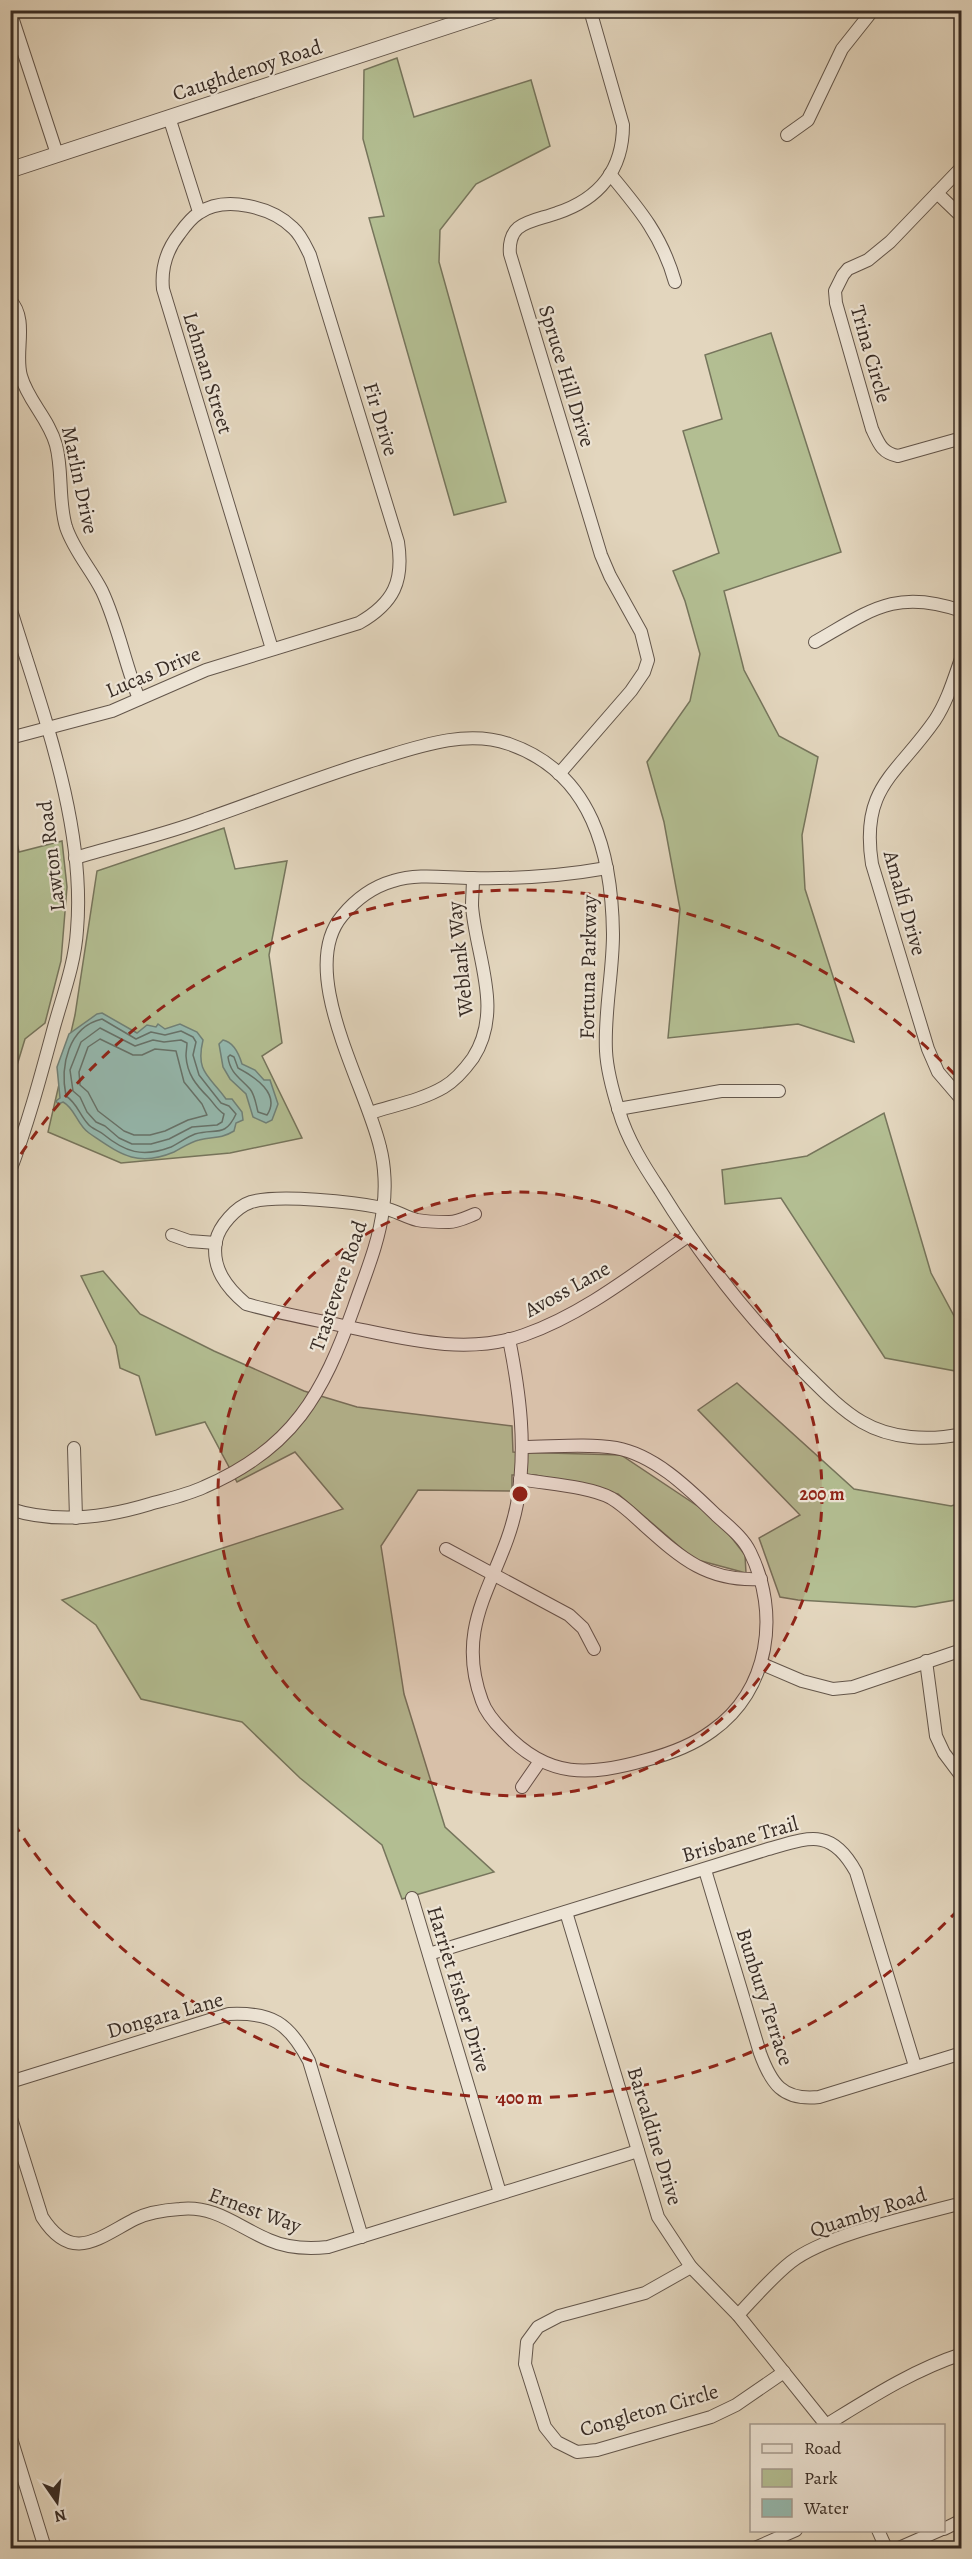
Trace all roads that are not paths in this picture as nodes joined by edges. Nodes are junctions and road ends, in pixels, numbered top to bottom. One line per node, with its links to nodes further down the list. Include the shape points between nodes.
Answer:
1 (497, 10): 5 (street, Caughdenoy Road)
2 (590, 10): 10 (street, Spruce Hill Drive, via 623,124 621,144)
3 (873, 10): 6 (street, via 842,49 808,120)
4 (10, 11): 7 (street)
5 (170, 117): 7 (street, Caughdenoy Road); 12 (street)
6 (787, 135)
7 (57, 154): 9 (street, Caughdenoy Road)
8 (962, 167): 11 (street, Trina Circle)
9 (10, 170)
10 (610, 174): 14 (street, via 650,223 664,248); 25 (street, Spruce Hill Drive, via 601,188 576,206 518,229 509,249 601,555 647,651 638,682)
11 (938, 193): 13 (street); 16 (street, Trina Circle, via 890,242 868,260 848,269 835,291 836,303 880,447 898,456)
12 (199, 212): 20 (street, Lehman Street, via 173,242 165,262 163,289); 20 (street, Fir Drive, via 229,205 256,206 278,216 302,238 398,542 401,572 380,609 359,623)
13 (962, 217)
14 (675, 282)
15 (10, 300): 22 (street, Marlin Drive, via 20,320 21,375 57,447 60,501 66,527 110,611)
16 (962, 438)
17 (10, 607): 23 (street, Lawton Road)
18 (962, 611): 19 (street, via 914,600 889,604)
19 (815, 642)
20 (272, 650): 22 (street, Lucas Drive, via 206,670)
21 (962, 656): 30 (street, Amalfi Drive, via 937,717 888,776 875,799 868,841 928,1049 938,1072)
22 (139, 699): 23 (street, Lucas Drive)
23 (48, 729): 24 (street, Lucas Drive); 26 (street, Lawton Road)
24 (10, 738)
25 (559, 774): 26 (street, Fortuna Parkway, via 532,754 508,743 458,739 398,753 308,781 203,821); 27 (street, Fortuna Parkway, via 592,816)
26 (75, 858): 33 (street, Lawton Road, via 78,921 72,963)
27 (607, 868): 28 (street, Trastevere Road, via 565,876); 31 (street, Fortuna Parkway, via 613,935 606,1049)
28 (473, 878): 32 (street, Weblank Way, via 472,905 487,983 488,1011 478,1049 465,1069 445,1086); 32 (street, Trastevere Road, via 415,877 373,888 340,918 333,932 325,973 330,1001)
29 (779, 1091): 31 (street, via 721,1091)
30 (962, 1100)
31 (618, 1109): 37 (street, Fortuna Parkway, via 644,1166)
32 (370, 1113): 34 (street, Trastevere Road, via 381,1149)
33 (10, 1171)
34 (384, 1208): 35 (street, via 417,1220 452,1222); 38 (street, via 267,1199 249,1203 236,1212 222,1227); 39 (street, Trastevere Road)
35 (475, 1214)
36 (172, 1235): 38 (street)
37 (688, 1236): 40 (street, Avoss Lane, via 558,1321); 41 (street, Fortuna Parkway, via 788,1357 862,1422 919,1438)
38 (216, 1243): 39 (street, Avoss Lane, via 220,1274 229,1289 246,1304)
39 (347, 1326): 40 (street, Avoss Lane, via 436,1344); 46 (street, Trastevere Road, via 315,1398 270,1448 236,1472 202,1488 142,1507)
40 (509, 1339): 43 (street, via 520,1393)
41 (962, 1434)
42 (74, 1448): 46 (street)
43 (522, 1448): 44 (street); 49 (street, via 617,1448 661,1468 739,1537)
44 (520, 1479): 48 (street, via 513,1518); 49 (street, via 609,1496 676,1554 702,1570 744,1580)
45 (10, 1509): 46 (street, Trastevere Road, via 50,1518)
46 (76, 1518)
47 (446, 1549): 48 (street)
48 (493, 1574): 50 (street, via 569,1615 583,1628); 54 (street, via 473,1632 474,1678 483,1705 495,1723 515,1744)
49 (761, 1579): 53 (street, via 768,1620)
50 (594, 1649)
51 (962, 1650): 52 (street)
52 (926, 1661): 53 (street, via 853,1688 833,1689); 55 (street, via 936,1736)
53 (762, 1664): 54 (street, via 738,1707 713,1731 687,1746 610,1770 579,1771)
54 (540, 1761): 56 (street)
55 (962, 1777)
56 (522, 1787)
57 (705, 1870): 59 (street, Brisbane Trail); 62 (street, Brisbane Trail, via 814,1838 842,1849 856,1872); 62 (street, Bunbury Terrace, via 760,2052 777,2086 806,2099)
58 (412, 1898): 60 (street, Harriet Fisher Drive)
59 (566, 1912): 60 (street, Brisbane Trail); 65 (street, Barcaldine Drive)
60 (429, 1954): 66 (street, Harriet Fisher Drive)
61 (962, 2053): 62 (street, Bunbury Terrace)
62 (915, 2066)
63 (10, 2082): 68 (street, Dongara Lane, via 229,2014 261,2015 279,2023 299,2042 309,2061)
64 (10, 2115): 68 (street, Ernest Way, via 42,2217 60,2238 75,2243 92,2242 136,2218 161,2210 187,2208 230,2218 288,2246 328,2247)
65 (638, 2151): 66 (street, Ernest Way); 69 (street, Barcaldine Drive, via 658,2217)
66 (500, 2193): 68 (street, Ernest Way)
67 (962, 2203): 70 (street, Quamby Road, via 838,2239 807,2253 791,2262)
68 (362, 2237)
69 (691, 2266): 70 (street, Barcaldine Drive); 72 (street, Congleton Circle, via 645,2293 559,2316 538,2326 527,2342 525,2364 545,2427 557,2442 577,2452 597,2450 711,2417)
70 (738, 2314): 72 (street, Barcaldine Drive)
71 (962, 2354): 74 (street, via 935,2363)
72 (784, 2372): 73 (street, Barcaldine Drive)
73 (825, 2424)
74 (828, 2424)
75 (10, 2435): 81 (street)
76 (962, 2520): 77 (street)
77 (945, 2528)
78 (791, 2532): 82 (street)
79 (879, 2532): 83 (street)
80 (937, 2532): 84 (street)
81 (45, 2548)
82 (755, 2548)
83 (886, 2548)
84 (899, 2548)

